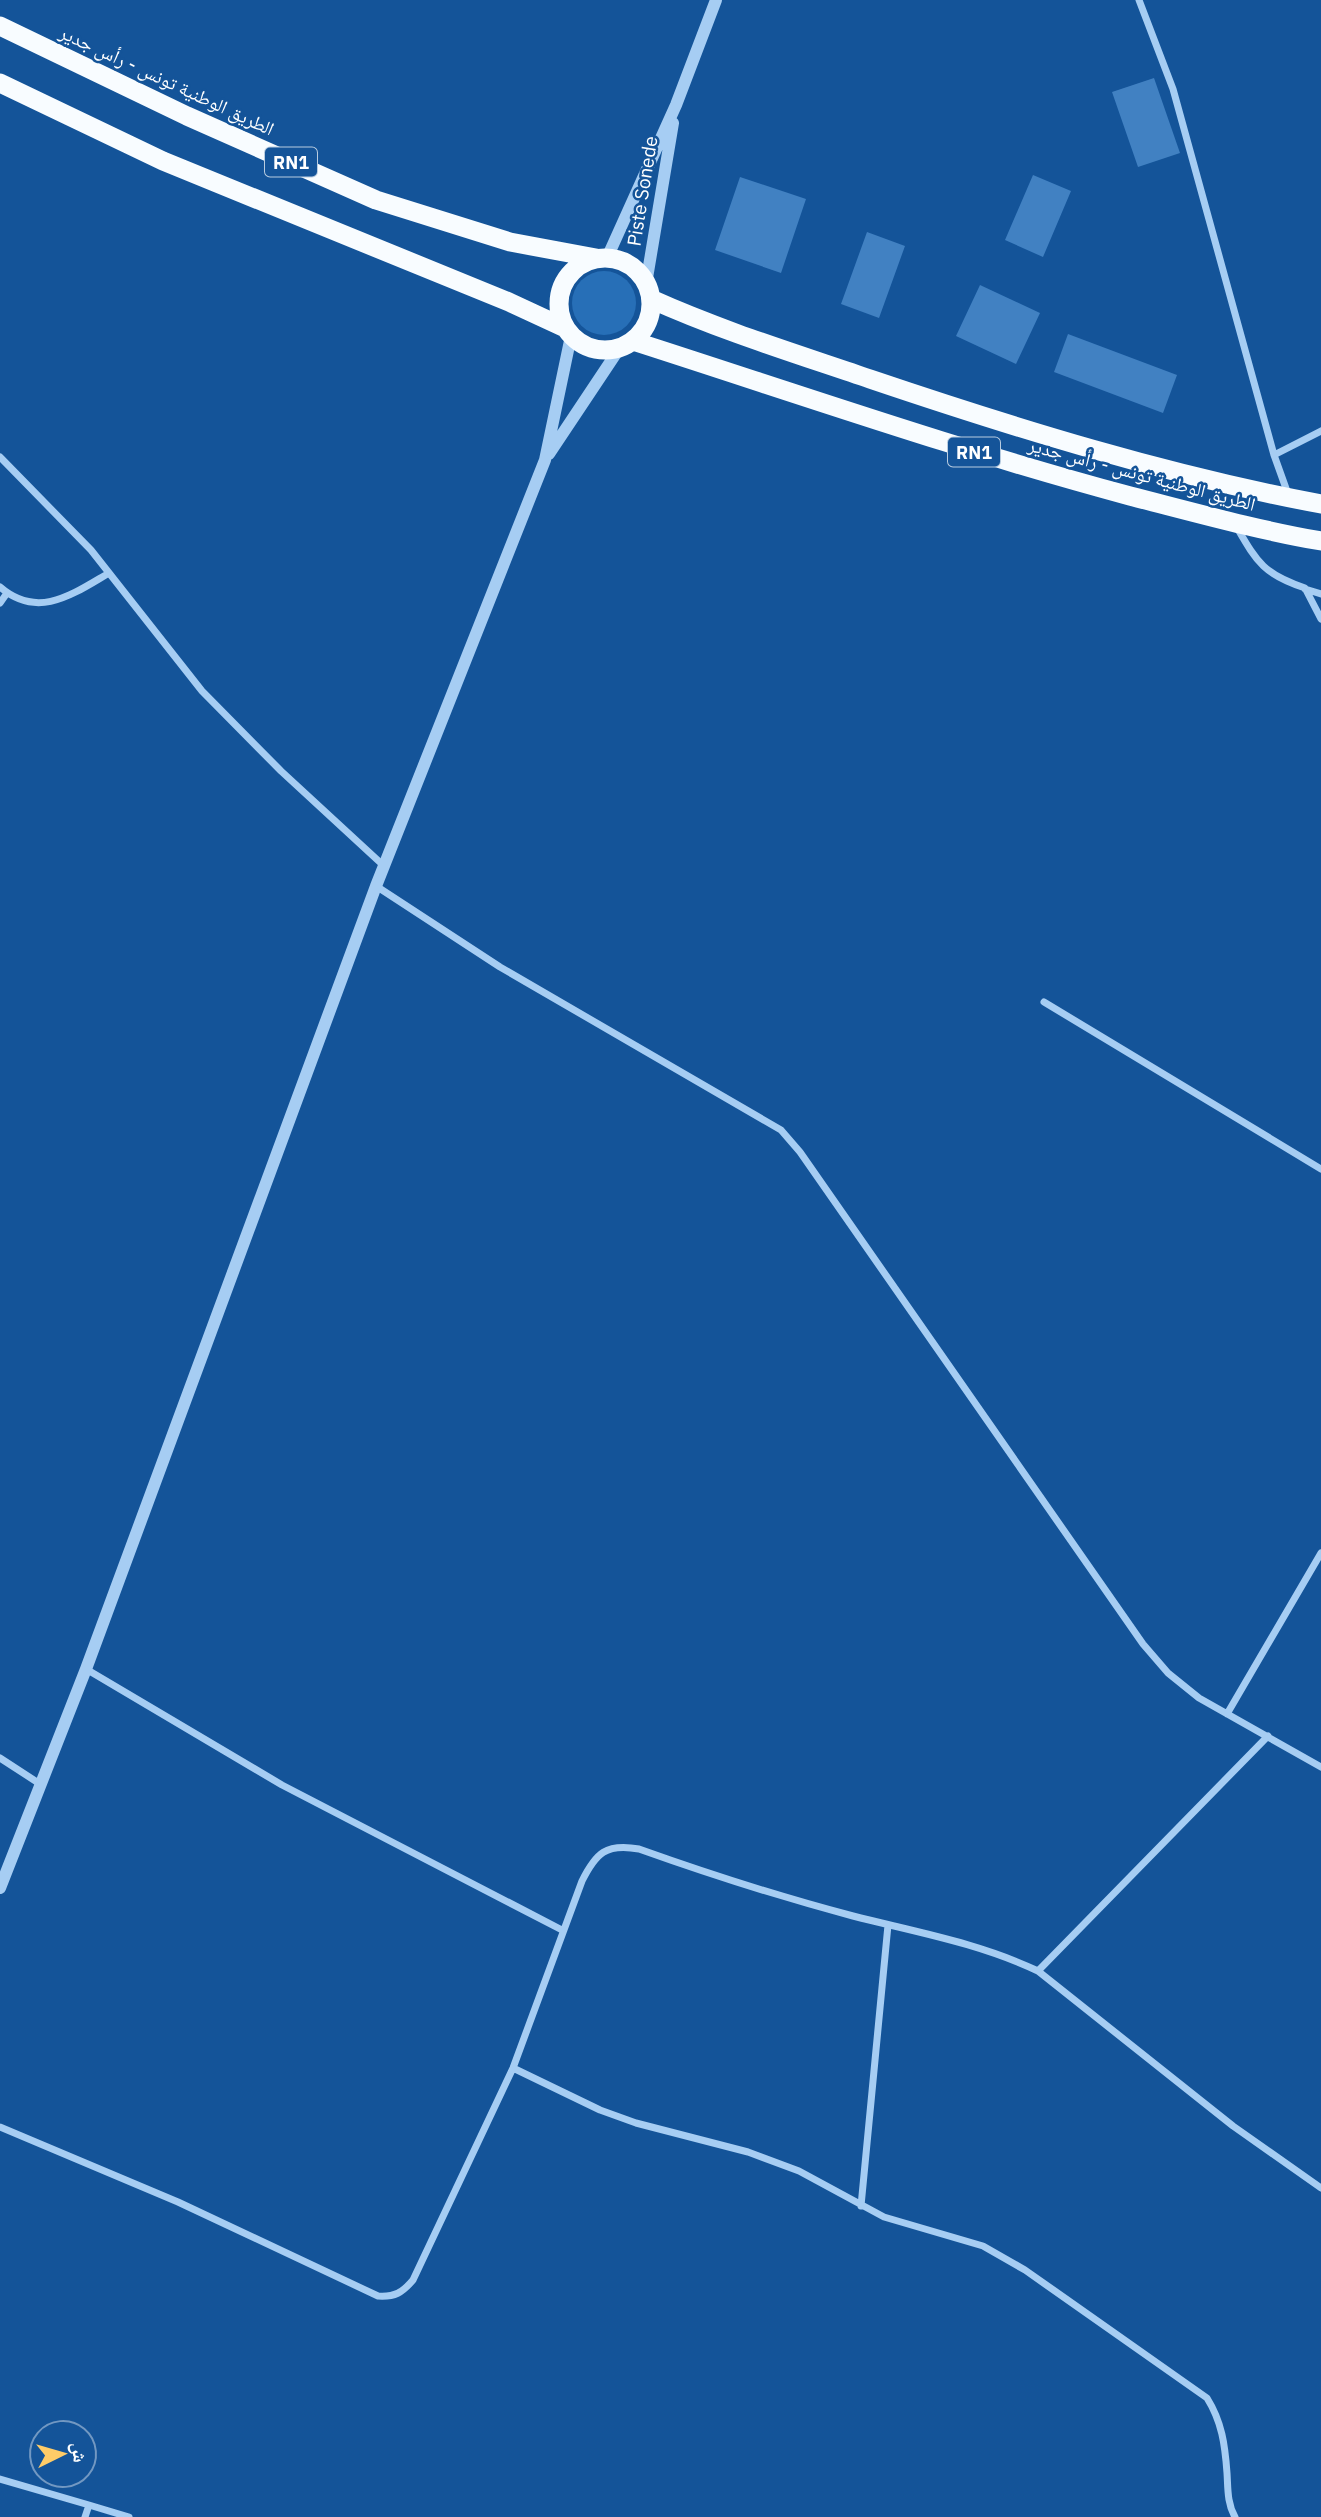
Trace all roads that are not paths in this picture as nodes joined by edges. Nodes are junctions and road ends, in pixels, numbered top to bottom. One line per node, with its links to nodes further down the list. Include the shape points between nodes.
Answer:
1 (716, 0): 5 (street, Piste Sonede)
2 (1139, 0): 11 (street, via 1173,89)
3 (0, 26): 6 (highway, الطريق الوطنية تونس - رأس جدير / RN1, via 376,200 510,242)
4 (0, 83): 8 (highway, RN1, via 163,161 509,302)
5 (676, 106): 6 (street, Piste Sonede); 7 (street, Piste Sonede)
6 (602, 258): 7 (highway, RN1, via 623,262 637,271); 8 (highway, via 582,263 563,285 559,314)
7 (649, 291): 9 (highway, via 650,315 644,330); 14 (highway, الطريق الوطنية تونس - رأس جدير / RN1, via 711,325 1032,431 1159,469)
8 (568, 332): 9 (highway, RN1, via 588,348); 13 (street)
9 (626, 345): 13 (street); 16 (highway, الطريق الوطنية تونس - رأس جدير / RN1, via 1020,466)
10 (1321, 431): 11 (street)
11 (1274, 455): 14 (street)
12 (0, 457): 18 (street)
13 (545, 460): 25 (street)
14 (1289, 498): 15 (highway, الطريق الوطنية تونس - رأس جدير / RN1)
15 (1321, 504)
16 (1234, 523): 17 (highway, الطريق الوطنية تونس - رأس جدير / RN1); 20 (street, via 1257,561 1282,581)
17 (1321, 541)
18 (109, 573): 21 (street, via 52,603 28,603); 25 (street, via 202,691)
19 (0, 587): 21 (street)
20 (1304, 588): 22 (street); 24 (street)
21 (7, 593): 23 (street)
22 (1321, 594)
23 (0, 603)
24 (1321, 619)
25 (384, 866): 26 (street)
26 (376, 886): 30 (street); 31 (street, via 500,967 781,1130 1143,1644 1183,1686)
27 (1044, 1002): 28 (street)
28 (1321, 1169)
29 (1321, 1553): 31 (street)
30 (86, 1669): 35 (street); 38 (street, via 282,1785)
31 (1227, 1714): 32 (street)
32 (1268, 1736): 34 (street); 39 (street)
33 (0, 1758): 35 (street)
34 (1321, 1767)
35 (40, 1784): 36 (street)
36 (0, 1888)
37 (888, 1924): 38 (street, via 621,1846 592,1860); 39 (street, via 963,1942); 43 (street)
38 (562, 1930): 40 (street)
39 (1038, 1971): 42 (street, via 1233,2126)
40 (513, 2068): 41 (street, via 412,2280 404,2291 391,2297 379,2296 178,2202); 43 (street, via 636,2123 748,2152 799,2171)
41 (0, 2127)
42 (1321, 2188)
43 (861, 2206): 48 (street, via 983,2246 1025,2270 1206,2398 1223,2432 1229,2504)
44 (0, 2479): 45 (street)
45 (89, 2505): 46 (street); 47 (street)
46 (85, 2517)
47 (129, 2517)
48 (1235, 2517)

